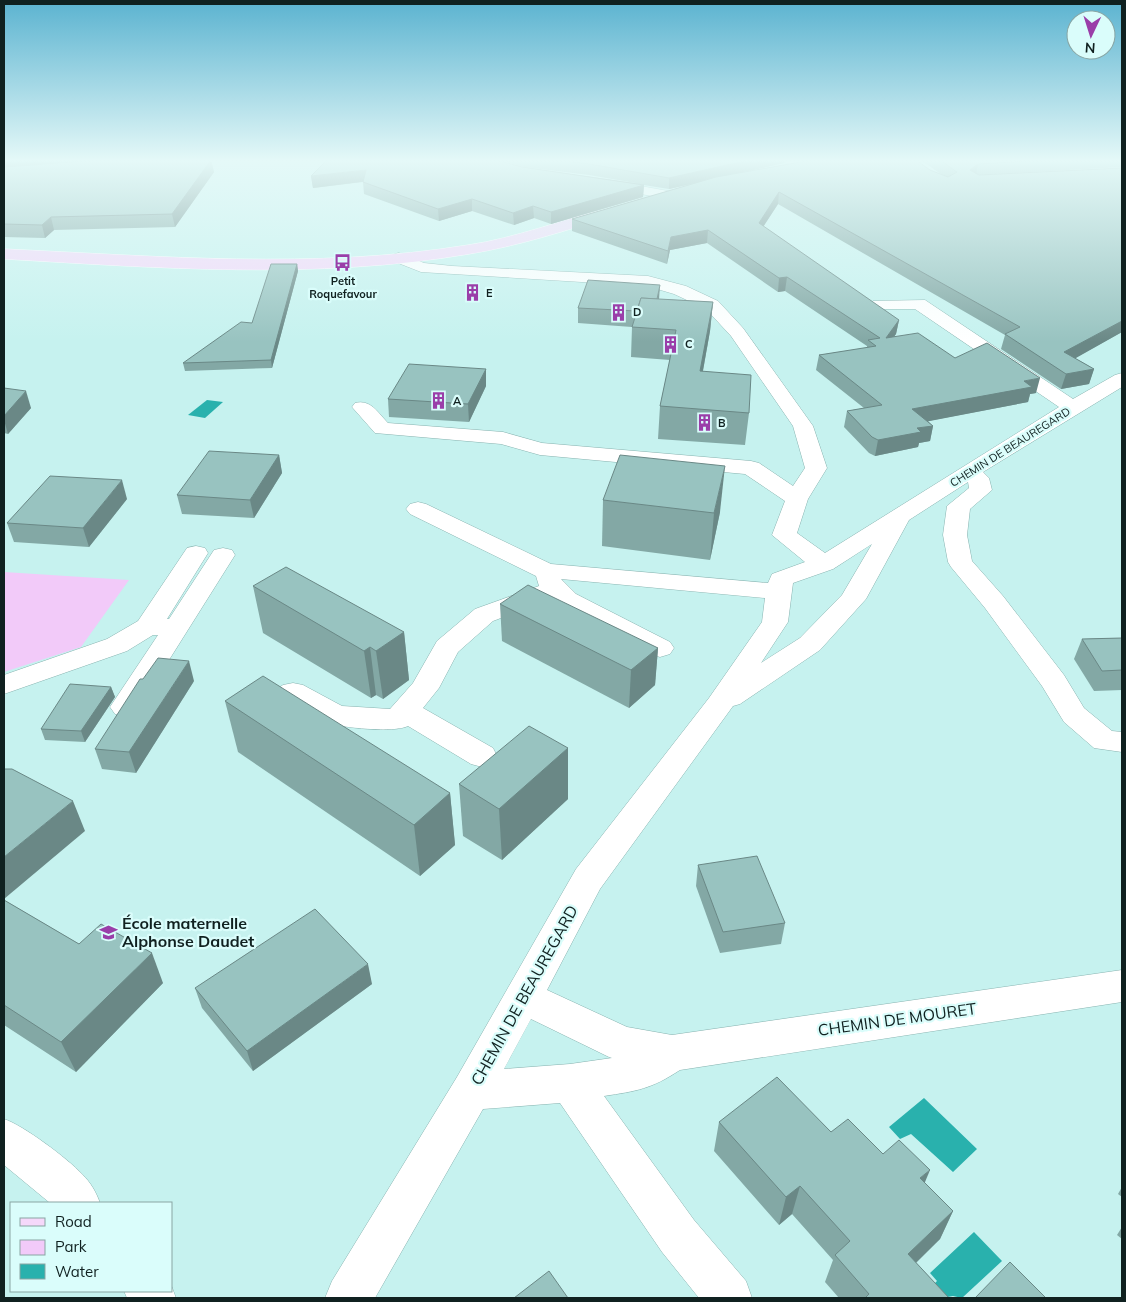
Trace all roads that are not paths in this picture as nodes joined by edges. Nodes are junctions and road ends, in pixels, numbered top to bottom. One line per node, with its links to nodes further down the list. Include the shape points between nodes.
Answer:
1 (582, 221): 2 (main road, via 507,243)
2 (399, 258): 3 (main road, via 290,265); 9 (street, via 421,266 452,270 648,281 680,290 712,305 737,332 803,426 816,468)
3 (6, 261)
4 (879, 305): 7 (street, via 919,304)
5 (1122, 379): 7 (street, CHEMIN DE BEAUREGARD)
6 (362, 407): 9 (street, via 382,429 503,438 540,449 751,468)
7 (1073, 408): 8 (street, CHEMIN DE BEAUREGARD)
8 (967, 473): 11 (street, CHEMIN DE BEAUREGARD); 25 (street, via 978,478 981,490 959,506 955,535 960,562 1054,682 1074,715 1105,741)
9 (797, 499): 14 (street, via 784,535)
10 (418, 509): 15 (street)
11 (899, 516): 14 (street, CHEMIN DE BEAUREGARD); 21 (street, CHEMIN DE BEAUREGARD, via 853,599 816,638)
12 (196, 553): 17 (street)
13 (223, 555): 18 (street)
14 (824, 564): 16 (street, CHEMIN DE BEAUREGARD, via 781,579)
15 (551, 581): 16 (street, via 556,571); 19 (street); 22 (street, via 484,615 447,647 424,688)
16 (779, 592): 21 (street, CHEMIN DE BEAUREGARD, via 775,622)
17 (148, 627): 18 (street); 20 (street, via 117,645)
18 (177, 627): 24 (street)
19 (660, 648)
20 (4, 685)
21 (719, 705): 28 (street, CHEMIN DE BEAUREGARD, via 588,879)
22 (404, 710): 23 (street, via 398,720 336,715 293,692); 26 (street)
23 (252, 721)
24 (108, 731)
25 (1122, 742)
26 (482, 756)
27 (1122, 986): 29 (street, CHEMIN DE MOURET)
28 (524, 997): 29 (street, via 623,1044); 31 (street, CHEMIN DE BEAUREGARD)
29 (672, 1053): 30 (street, via 644,1071)
30 (570, 1083): 31 (street); 35 (street, via 678,1236)
31 (471, 1091): 34 (street, CHEMIN DE BEAUREGARD)
32 (4, 1139): 33 (street, via 66,1188)
33 (77, 1202)
34 (349, 1298)
35 (729, 1298)

